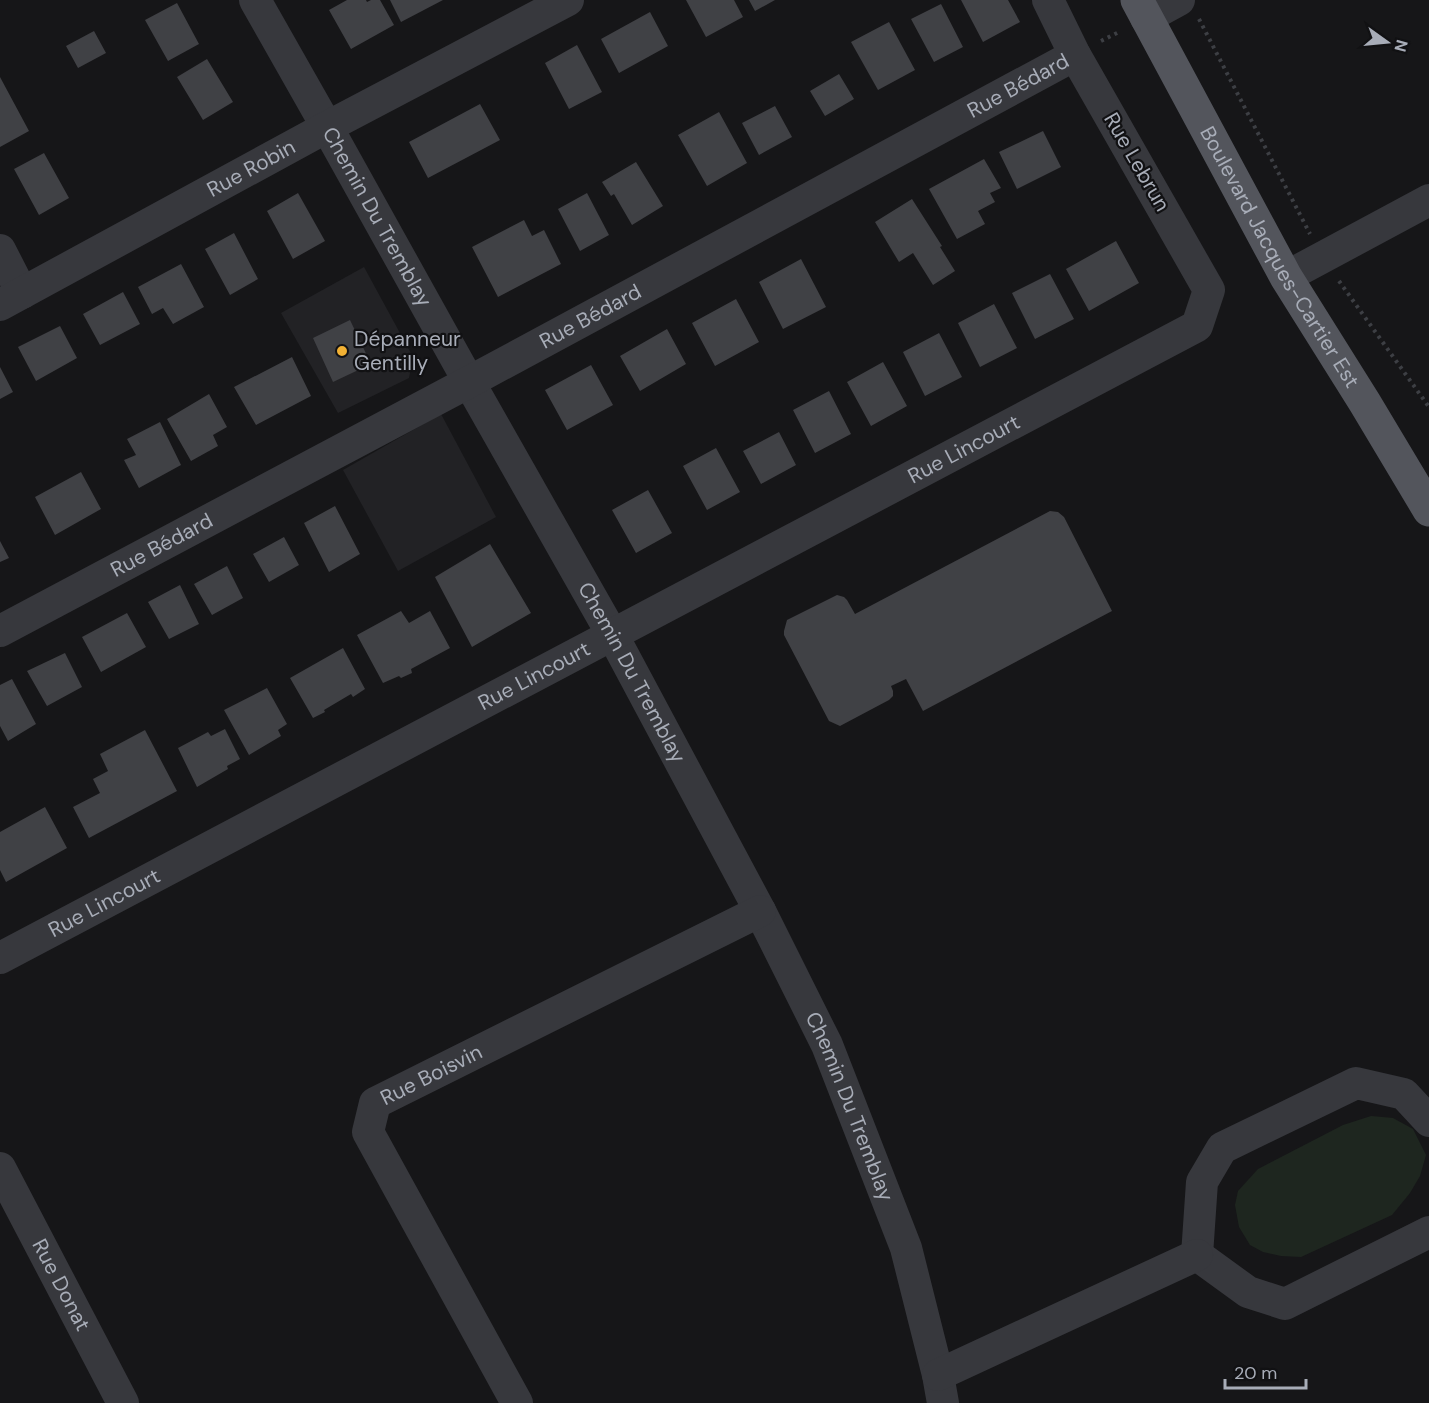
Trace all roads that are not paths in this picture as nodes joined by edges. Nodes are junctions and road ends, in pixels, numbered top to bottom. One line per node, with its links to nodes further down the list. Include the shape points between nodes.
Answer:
1 (255, 0): 7 (street, Chemin Du Tremblay)
2 (568, 0): 7 (street, Rue Robin)
3 (1048, 0): 6 (street, Rue Lebrun)
4 (1187, 6): 5 (street)
5 (1141, 9): 10 (main road, Boulevard Jacques-Cartier Est)
6 (1075, 55): 12 (street, Rue Lebrun, via 1209,290); 13 (street, Rue Bédard)
7 (327, 127): 11 (street, Rue Robin); 13 (street, Chemin Du Tremblay)
8 (1429, 200): 10 (street)
9 (0, 250): 11 (street)
10 (1286, 277): 14 (main road, Boulevard Jacques-Cartier Est)
11 (11, 299)
12 (1197, 326): 16 (street, Rue Lincourt)
13 (469, 382): 15 (street, Rue Bédard); 16 (street, Chemin Du Tremblay)
14 (1429, 510)
15 (0, 631)
16 (612, 634): 17 (street, Chemin Du Tremblay); 18 (street, Rue Lincourt)
17 (760, 911): 23 (street, Chemin Du Tremblay, via 827,1045 906,1248); 25 (street, Rue Boisvin, via 375,1103 368,1132)
18 (0, 958)
19 (1429, 1121): 22 (street, via 1404,1094 1356,1083 1222,1148 1202,1182)
20 (0, 1168): 24 (street, Rue Donat)
21 (1429, 1232): 22 (street, via 1285,1304 1248,1292)
22 (1197, 1255): 23 (street, Chemin Du Tremblay)
23 (940, 1389)
24 (123, 1403)
25 (517, 1403)

